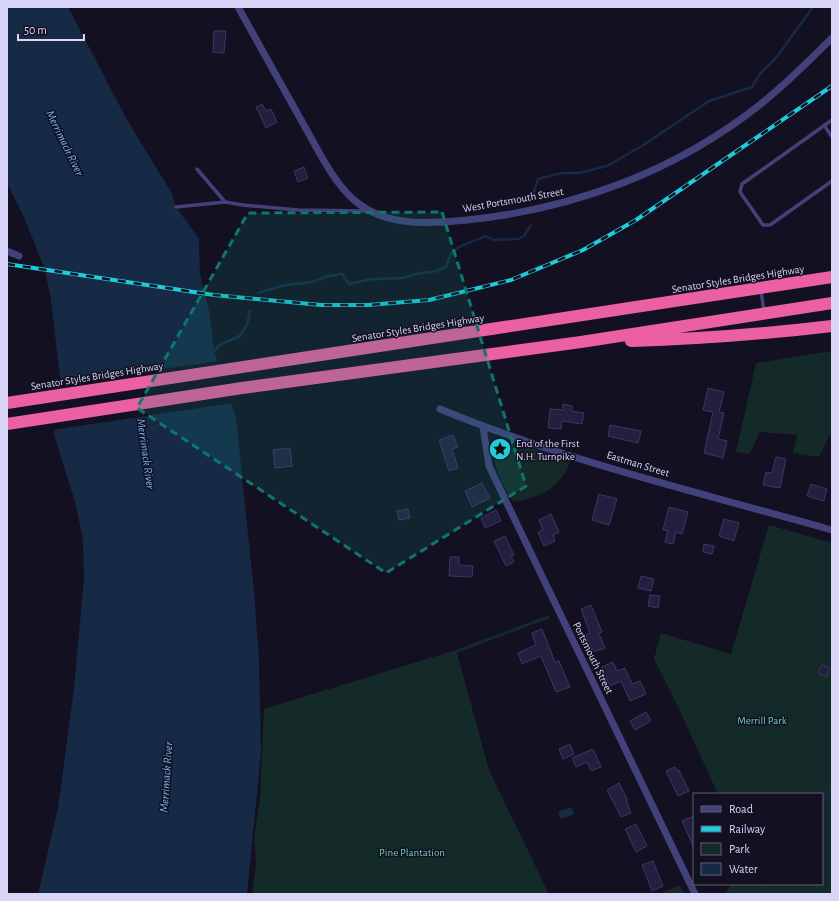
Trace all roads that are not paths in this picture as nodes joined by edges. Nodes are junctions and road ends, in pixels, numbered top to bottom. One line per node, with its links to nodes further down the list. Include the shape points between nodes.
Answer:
1 (238, 7): 10 (street, West Portsmouth Street, via 318,151 340,185 353,200)
2 (832, 38): 10 (street, West Portsmouth Street, via 784,84 728,128 694,150 646,174 591,195 552,207 451,222 399,221)
3 (832, 120): 4 (lane)
4 (824, 125): 5 (lane); 7 (lane, via 742,184 740,192 766,226)
5 (832, 137)
6 (197, 169): 8 (lane)
7 (832, 181)
8 (225, 202): 9 (lane); 10 (lane, via 298,210)
9 (176, 207)
10 (370, 211)
11 (7, 251): 12 (street)
12 (19, 256)
13 (832, 277): 14 (highway, Senator Styles Bridges Highway)
14 (761, 289): 16 (lane); 19 (highway, Senator Styles Bridges Highway)
15 (832, 303): 16 (highway)
16 (764, 314): 18 (highway)
17 (832, 326): 18 (highway, via 772,334 678,340)
18 (581, 342): 21 (highway, via 242,388)
19 (13, 402)
20 (440, 409): 22 (street, Eastman Street)
21 (7, 424)
22 (483, 427): 23 (street, Eastman Street, via 688,491); 24 (street, Portsmouth Street, via 490,466)
23 (832, 530)
24 (695, 894)

